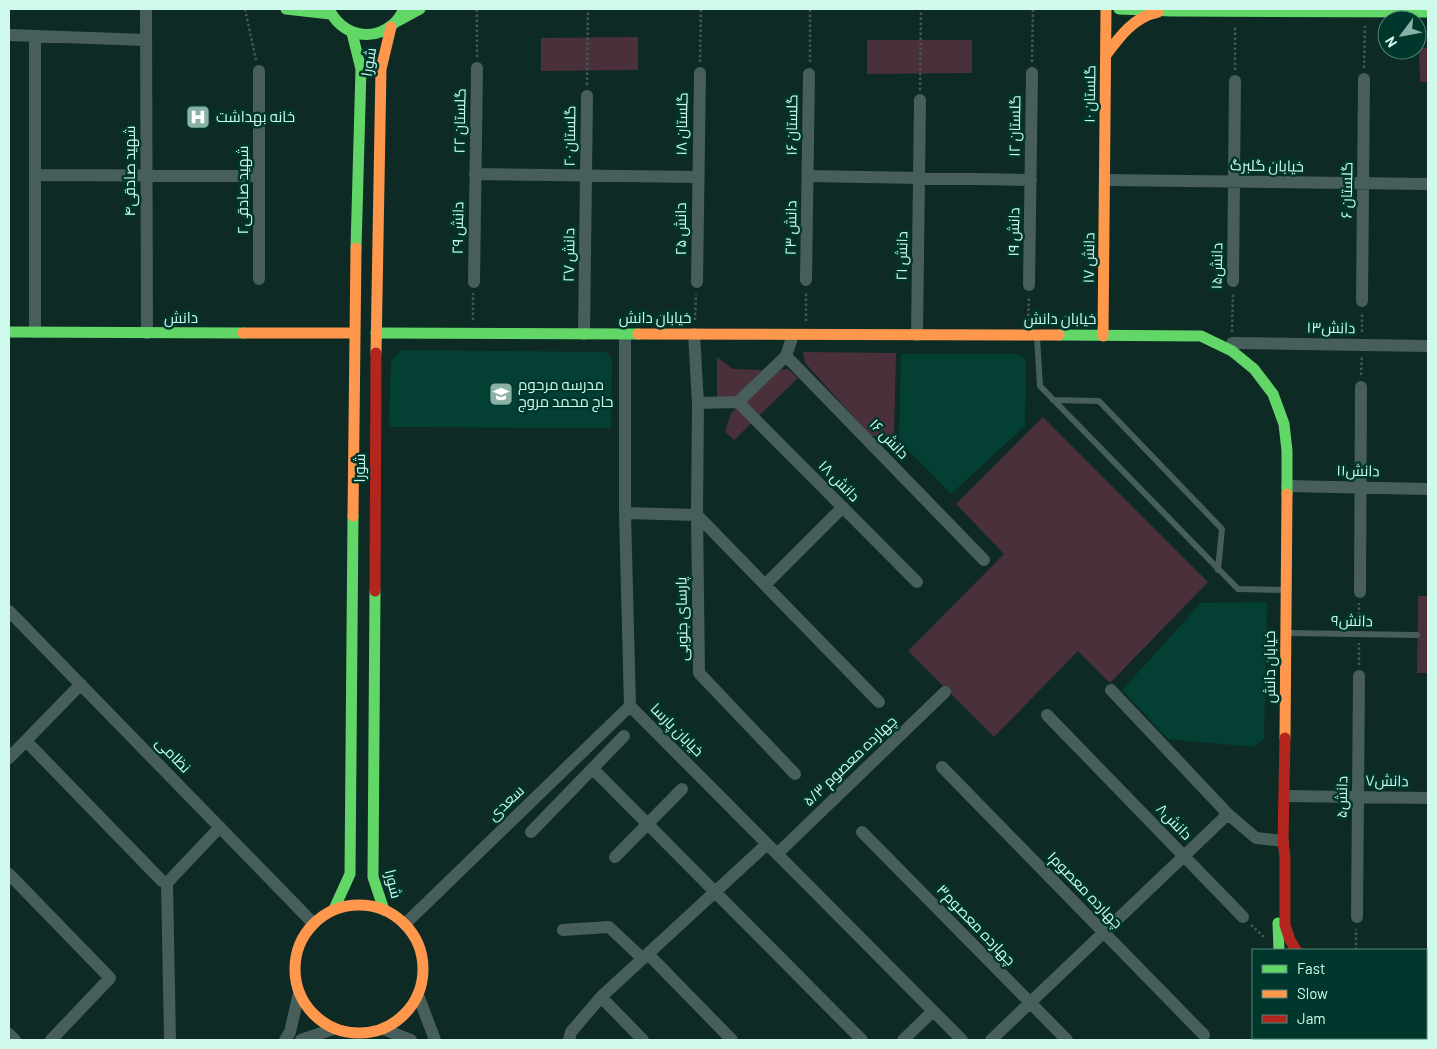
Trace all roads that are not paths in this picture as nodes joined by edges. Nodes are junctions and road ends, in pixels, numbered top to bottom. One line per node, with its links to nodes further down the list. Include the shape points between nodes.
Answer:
1 (146, 9): 15 (street, شهید صادقی۴)
2 (286, 9): 8 (street)
3 (404, 9): 11 (street, شورا)
4 (420, 9): 11 (street)
5 (1106, 9): 16 (street, گلستان ۱۰)
6 (1119, 9): 9 (street)
7 (1235, 10): 9 (street); 10 (street)
8 (330, 11): 12 (street, via 340,26)
9 (1171, 11): 16 (street, via 1151,12 1118,38)
10 (1428, 12)
11 (394, 24): 12 (street, via 366,36); 50 (street, شورا, via 381,69)
12 (352, 33): 49 (street, شورا, via 361,69)
13 (9, 35): 14 (street)
14 (35, 36): 15 (street); 27 (street)
15 (146, 40): 28 (street, شهید صادقی۴)
16 (1106, 55): 35 (street, گلستان ۱۰)
17 (476, 68): 26 (street, گلستان ۲۲)
18 (259, 71): 29 (street, شهید صادقی۲)
19 (700, 73): 32 (street, گلستان ۱۸)
20 (1032, 73): 34 (street, گلستان ۱۲)
21 (809, 74): 31 (street, گلستان ۱۶)
22 (1364, 79): 37 (street, گلستان ۶)
23 (1235, 82): 36 (street, دانش۱۵)
24 (587, 96): 30 (street, گلستان ۲۰)
25 (920, 100): 33 (street, دانش ۲۱)
26 (475, 174): 30 (street); 42 (street, دانش ۲۹)
27 (35, 175): 28 (street); 47 (street)
28 (146, 175): 29 (street); 48 (street, شهید صادقی۴)
29 (259, 176): 39 (street, شهید صادقی۲)
30 (586, 176): 32 (street); 51 (street, دانش ۲۷)
31 (808, 176): 33 (street); 40 (street, دانش ۲۳)
32 (697, 177): 43 (street, دانش ۲۵)
33 (919, 178): 34 (street); 55 (street, دانش ۲۱)
34 (1031, 180): 44 (street, دانش ۱۹)
35 (1104, 180): 36 (street, خیابان گلبرگ); 57 (street, دانش ۱۷)
36 (1234, 182): 37 (street, خیابان گلبرگ); 41 (street, دانش۱۵)
37 (1363, 183): 38 (street, خیابان گلبرگ); 45 (street, گلستان ۶)
38 (1428, 184)
39 (259, 279)
40 (806, 280)
41 (1233, 281)
42 (474, 282)
43 (697, 282)
44 (1029, 285)
45 (1362, 302)
46 (9, 332): 47 (street, دانش)
47 (36, 332): 48 (street, دانش)
48 (147, 333): 49 (street, دانش)
49 (354, 333): 108 (street, شورا)
50 (376, 333): 51 (street, خیابان دانش); 109 (street, شورا)
51 (584, 334): 52 (street, خیابان دانش)
52 (625, 334): 53 (street, خیابان دانش); 69 (street, خیابان پارسا)
53 (694, 334): 54 (street, خیابان دانش); 64 (street, پارسای جنوبی)
54 (793, 335): 55 (street, خیابان دانش); 60 (street)
55 (917, 335): 56 (street, خیابان دانش)
56 (1033, 335): 57 (street, خیابان دانش); 62 (lane, via 1040,386)
57 (1103, 336): 65 (street, خیابان دانش, via 1201,336 1232,351 1254,369 1273,394 1284,424)
58 (1232, 343): 59 (street, دانش۱۳)
59 (1428, 346)
60 (786, 356): 63 (street); 71 (street, دانش ۱۶)
61 (1361, 387): 66 (street)
62 (1053, 400): 72 (lane); 72 (lane, via 1099,401 1222,529)
63 (738, 402): 64 (street); 68 (street, دانش ۱۸)
64 (698, 403): 70 (street, پارسای جنوبی)
65 (1287, 486): 66 (street, دانش۱۱); 75 (street, خیابان دانش)
66 (1360, 488): 67 (street, دانش۱۱); 76 (street)
67 (1428, 489)
68 (843, 507): 73 (street, دانش ۱۸); 74 (street)
69 (625, 514): 70 (street); 85 (street, خیابان پارسا)
70 (697, 515): 74 (street); 92 (street, پارسای جنوبی, via 698,674)
71 (984, 560)
72 (1218, 570): 75 (lane, via 1238,589)
73 (917, 582)
74 (765, 585): 84 (street)
75 (1286, 590): 78 (street, خیابان دانش)
76 (1360, 592)
77 (9, 611): 81 (street, نظامی)
78 (1286, 633): 79 (lane, دانش۹); 94 (street, خیابان دانش)
79 (1417, 634)
80 (1359, 676): 95 (street, دانش۵)
81 (81, 684): 88 (street); 99 (street, نظامی)
82 (1111, 690): 97 (street)
83 (946, 692): 104 (street, چهارده معصوم ۵/۳)
84 (879, 702)
85 (630, 706): 103 (street, خیابان پارسا); 117 (street, سعدی)
86 (1047, 715): 105 (street, دانش۸)
87 (624, 736): 91 (street)
88 (26, 741): 89 (street); 110 (street)
89 (9, 758)
90 (942, 767): 119 (street, چهارده معصوم۱)
91 (593, 769): 98 (street); 100 (street)
92 (795, 774)
93 (682, 789): 98 (street)
94 (1285, 796): 95 (street, دانش۷); 102 (street, خیابان دانش)
95 (1358, 797): 96 (street, دانش۷); 115 (street, دانش۵)
96 (1428, 798)
97 (1228, 814): 102 (street, via 1256,838); 105 (street)
98 (647, 823): 106 (street); 111 (street)
99 (220, 827): 116 (street, نظامی); 134 (street, via 167,884)
100 (531, 832)
101 (862, 832): 126 (street, چهارده معصوم۳)
102 (1283, 841): 120 (street, خیابان دانش, via 1278,854); 121 (street, خیابان دانش, via 1285,925)
103 (767, 844): 104 (street, خیابان پارسا); 111 (street)
104 (777, 854): 127 (street, خیابان پارسا)
105 (1184, 856): 114 (street, دانش۸); 119 (street)
106 (615, 857)
107 (9, 874): 133 (street, via 110,978)
108 (350, 876): 109 (street, via 355,880); 112 (street, شورا)
109 (373, 878): 113 (street, شورا)
110 (162, 881)
111 (716, 892): 122 (street); 142 (street)
112 (334, 909): 113 (street, via 359,904); 116 (street)
113 (384, 910): 117 (street)
114 (1243, 918)
115 (1357, 918)
116 (313, 923): 123 (street, via 299,944 294,968)
117 (405, 924): 124 (street, via 418,945 423,970)
118 (563, 930): 122 (street, via 609,927)
119 (1104, 933): 126 (street); 131 (street, چهارده معصوم۱)
120 (1279, 949)
121 (1295, 949)
122 (645, 956): 125 (street); 141 (street)
123 (299, 993): 128 (street, via 312,1014); 135 (street, via 290,1032)
124 (418, 995): 129 (street, via 404,1015); 138 (street)
125 (601, 997): 139 (street, via 571,1032); 140 (street)
126 (1030, 1003): 145 (street); 146 (street, چهارده معصوم۳)
127 (933, 1011): 143 (street); 144 (street, خیابان پارسا)
128 (333, 1029): 129 (street, via 358,1034); 136 (street)
129 (383, 1029): 137 (street)
130 (9, 1034): 132 (street)
131 (1204, 1035)
132 (15, 1040)
133 (51, 1040)
134 (170, 1040)
135 (285, 1040)
136 (301, 1040)
137 (411, 1040)
138 (435, 1040)
139 (569, 1040)
140 (643, 1040)
141 (732, 1040)
142 (862, 1040)
143 (904, 1040)
144 (962, 1040)
145 (992, 1040)
146 (1067, 1040)

